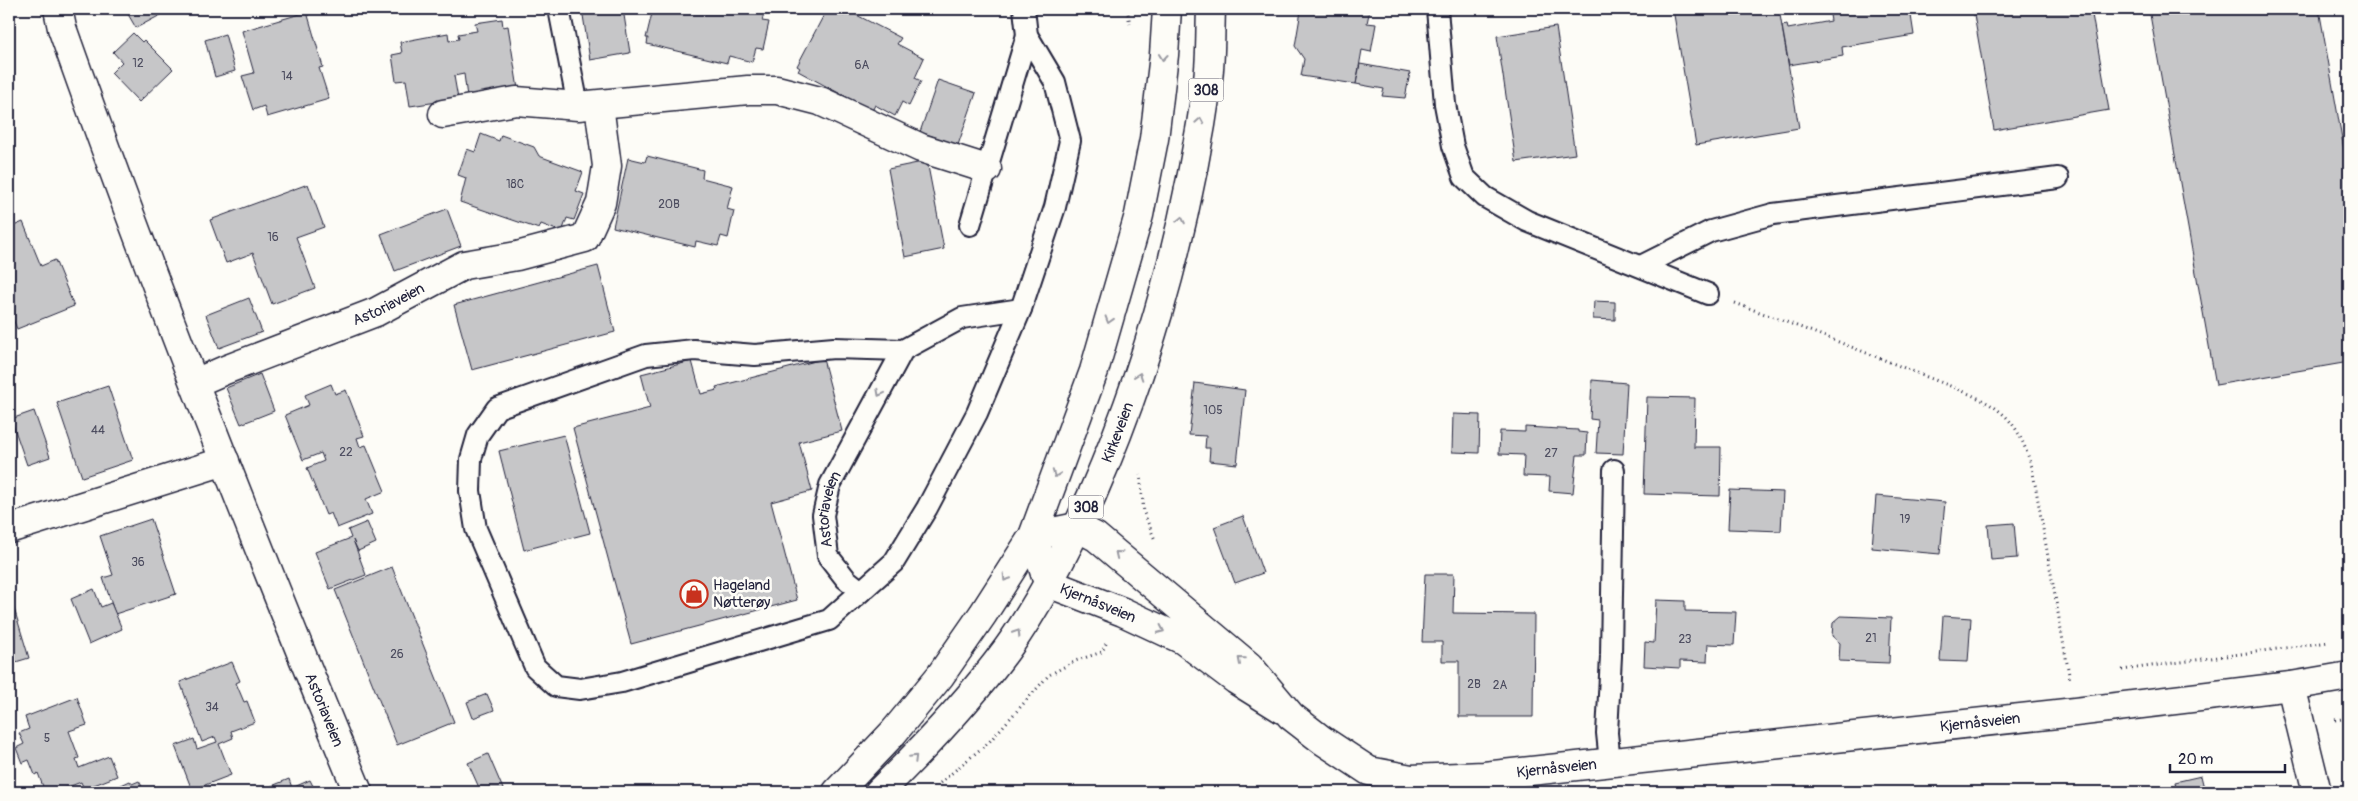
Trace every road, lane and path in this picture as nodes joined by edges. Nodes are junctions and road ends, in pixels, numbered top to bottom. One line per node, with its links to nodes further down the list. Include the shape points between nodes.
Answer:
1 (58, 9): 17 (main road, Astoriaveien, via 108,156)
2 (560, 9): 8 (lane)
3 (1024, 9): 7 (lane)
4 (1166, 9): 22 (main road, 308, one-way to 22, via 1154,139 1139,215 1094,371)
5 (1211, 9): 20 (main road, Kirkeveien / 308, one-way to 5, via 1118,435 1150,345 1175,252 1208,77)
6 (1437, 9): 13 (lane, via 1445,104 1453,146 1464,177 1485,197 1527,221)
7 (1027, 35): 10 (lane); 15 (lane, via 1055,82 1070,141 1055,207)
8 (588, 106): 9 (main road, via 516,101); 10 (main road, via 777,90 820,101 921,148); 17 (main road, Astoriaveien, via 607,166 601,203 585,238 518,256 464,265 376,312)
9 (443, 114)
10 (987, 168): 12 (lane)
11 (2058, 178): 13 (lane, via 1773,214 1711,231)
12 (970, 225)
13 (1641, 266): 14 (lane)
14 (1708, 294): 29 (path, via 1814,331 1954,388 1997,409 2016,427 2032,467 2070,682)
15 (1021, 309): 16 (lane, via 962,318); 24 (lane, via 977,413 927,508 894,562)
16 (903, 350): 24 (lane, Astoriaveien, one-way to 24, via 830,485 823,515 828,556); 24 (lane, via 834,348 755,355 694,350 646,355 497,408 478,434 471,458 470,491 476,528 535,667 556,686 580,689 622,682 830,620)
17 (195, 383): 18 (main road, Astoriaveien)
18 (225, 461): 21 (main road); 35 (main road, Astoriaveien)
19 (1614, 470): 32 (lane, Kjernåsveien, via 1607,733)
20 (1077, 527): 22 (main road); 23 (main road, Kirkeveien / 308); 31 (main road, Kjernåsveien, one-way to 20, via 1248,666 1144,576 1096,537)
21 (9, 529)
22 (1033, 536): 23 (main road, Kjernåsveien); 36 (main road, 308, one-way to 36, via 940,676 893,733)
23 (1048, 583): 31 (main road, Kjernåsveien, one-way to 31, via 1183,640 1236,680); 37 (main road, Kirkeveien / 308, one-way to 23, via 964,705 1008,647)
24 (853, 585)
25 (1109, 639): 34 (path, via 1102,652 1075,661 1050,675 989,742)
26 (2330, 642): 27 (path)
27 (2113, 672)
28 (2349, 676): 30 (main road, Kjernåsveien)
29 (2079, 680)
30 (2291, 686): 32 (main road, Kjernåsveien); 38 (main road)
31 (1284, 710): 33 (main road, Kjernåsveien, via 1369,771 1411,779)
32 (1610, 762): 33 (main road, Kjernåsveien)
33 (1483, 784)
34 (936, 787)
35 (358, 792)
36 (837, 792)
37 (879, 792)
38 (2317, 792)

